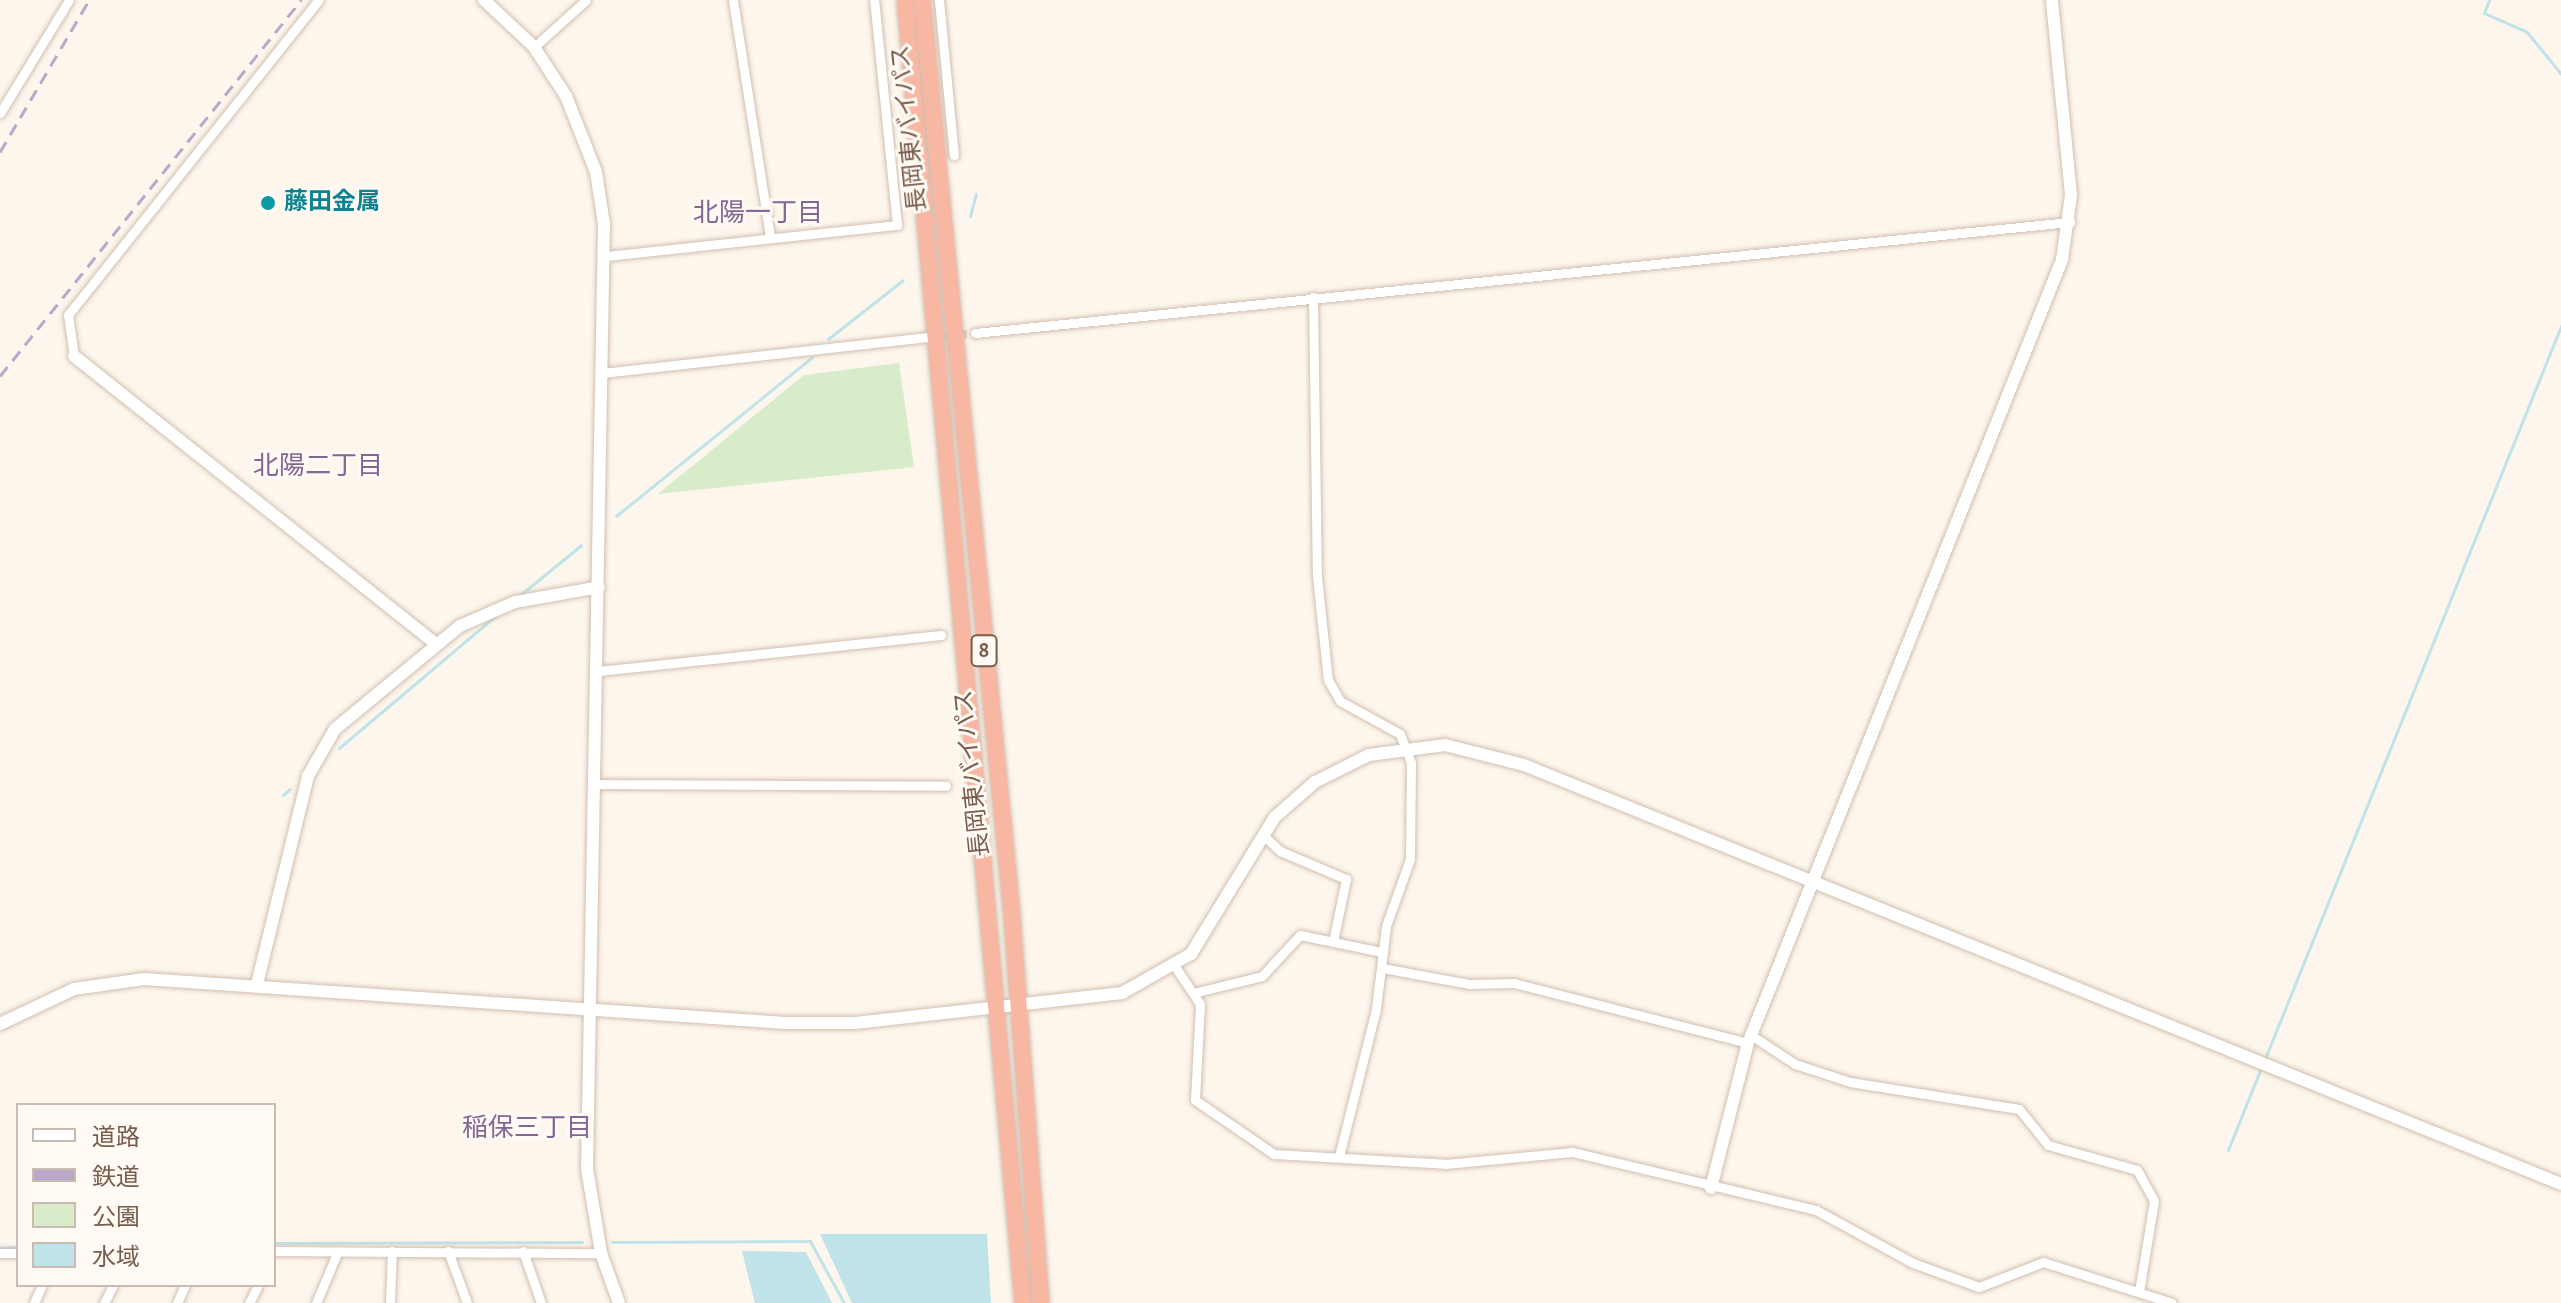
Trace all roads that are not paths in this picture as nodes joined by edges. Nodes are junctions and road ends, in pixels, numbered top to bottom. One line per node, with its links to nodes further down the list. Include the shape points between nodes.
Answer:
1 (69, 0): 12 (street)
2 (319, 0): 20 (street, via 68,315)
3 (484, 0): 11 (street)
4 (586, 0): 11 (street)
5 (733, 0): 15 (street)
6 (874, 0): 15 (street, via 897,225)
7 (905, 0): 39 (highway, 長岡東バイパス / 8)
8 (922, 0): 37 (highway, 長岡東バイパス / 8)
9 (939, 0): 13 (street)
10 (2052, 0): 14 (street)
11 (534, 47): 16 (street, via 588,148)
12 (0, 113)
13 (954, 155)
14 (2071, 222): 17 (street); 30 (street, via 2047,300)
15 (770, 237): 16 (street)
16 (606, 256): 21 (street)
17 (1313, 297): 18 (street); 26 (street, via 1317,587 1328,680 1340,701 1393,727)
18 (975, 333)
19 (928, 337): 21 (street)
20 (74, 356): 24 (street)
21 (602, 373): 22 (street)
22 (599, 587): 24 (street, via 515,602); 25 (street)
23 (941, 635): 25 (street)
24 (434, 642): 35 (street, via 353,710 320,751)
25 (598, 671): 27 (street)
26 (1407, 746): 29 (street, via 1351,761 1315,782); 30 (street, via 1493,754); 32 (street, via 1410,859)
27 (595, 784): 28 (street); 38 (street)
28 (946, 786)
29 (1263, 835): 31 (street, via 1280,851 1346,879); 33 (street, via 1216,924)
30 (1813, 881): 41 (street); 43 (street)
31 (1333, 942): 32 (street); 36 (street, via 1290,938 1262,976)
32 (1382, 952): 34 (street)
33 (1176, 968): 36 (street); 37 (street, via 1122,993)
34 (1382, 968): 41 (street, via 1469,984 1514,983); 42 (street)
35 (257, 984): 38 (street); 40 (street, via 120,980 56,995)
36 (1197, 992): 42 (street, via 1195,1100 1274,1154)
37 (1019, 1005): 39 (street); 58 (highway, 長岡東バイパス / 8)
38 (590, 1008): 39 (street, via 799,1023); 50 (street, via 587,1169)
39 (1001, 1008): 57 (highway, 長岡東バイパス / 8)
40 (0, 1023)
41 (1750, 1039): 44 (street); 51 (street, via 1795,1064 1850,1082 1962,1106 2019,1109 2048,1145 2137,1170 2154,1201)
42 (1339, 1156): 44 (street, via 1445,1164 1572,1152)
43 (2561, 1184)
44 (1711, 1188): 51 (street, via 1816,1210 1913,1263 1979,1287 2043,1262)
45 (276, 1251): 46 (street)
46 (338, 1251): 47 (street); 52 (street)
47 (392, 1251): 48 (street); 53 (street)
48 (448, 1251): 49 (street); 54 (street)
49 (523, 1251): 50 (street); 55 (street)
50 (601, 1253): 56 (street)
51 (2139, 1292): 59 (street)
52 (316, 1303)
53 (390, 1303)
54 (467, 1303)
55 (541, 1303)
56 (619, 1303)
57 (1023, 1303)
58 (1041, 1303)
59 (2172, 1303)

